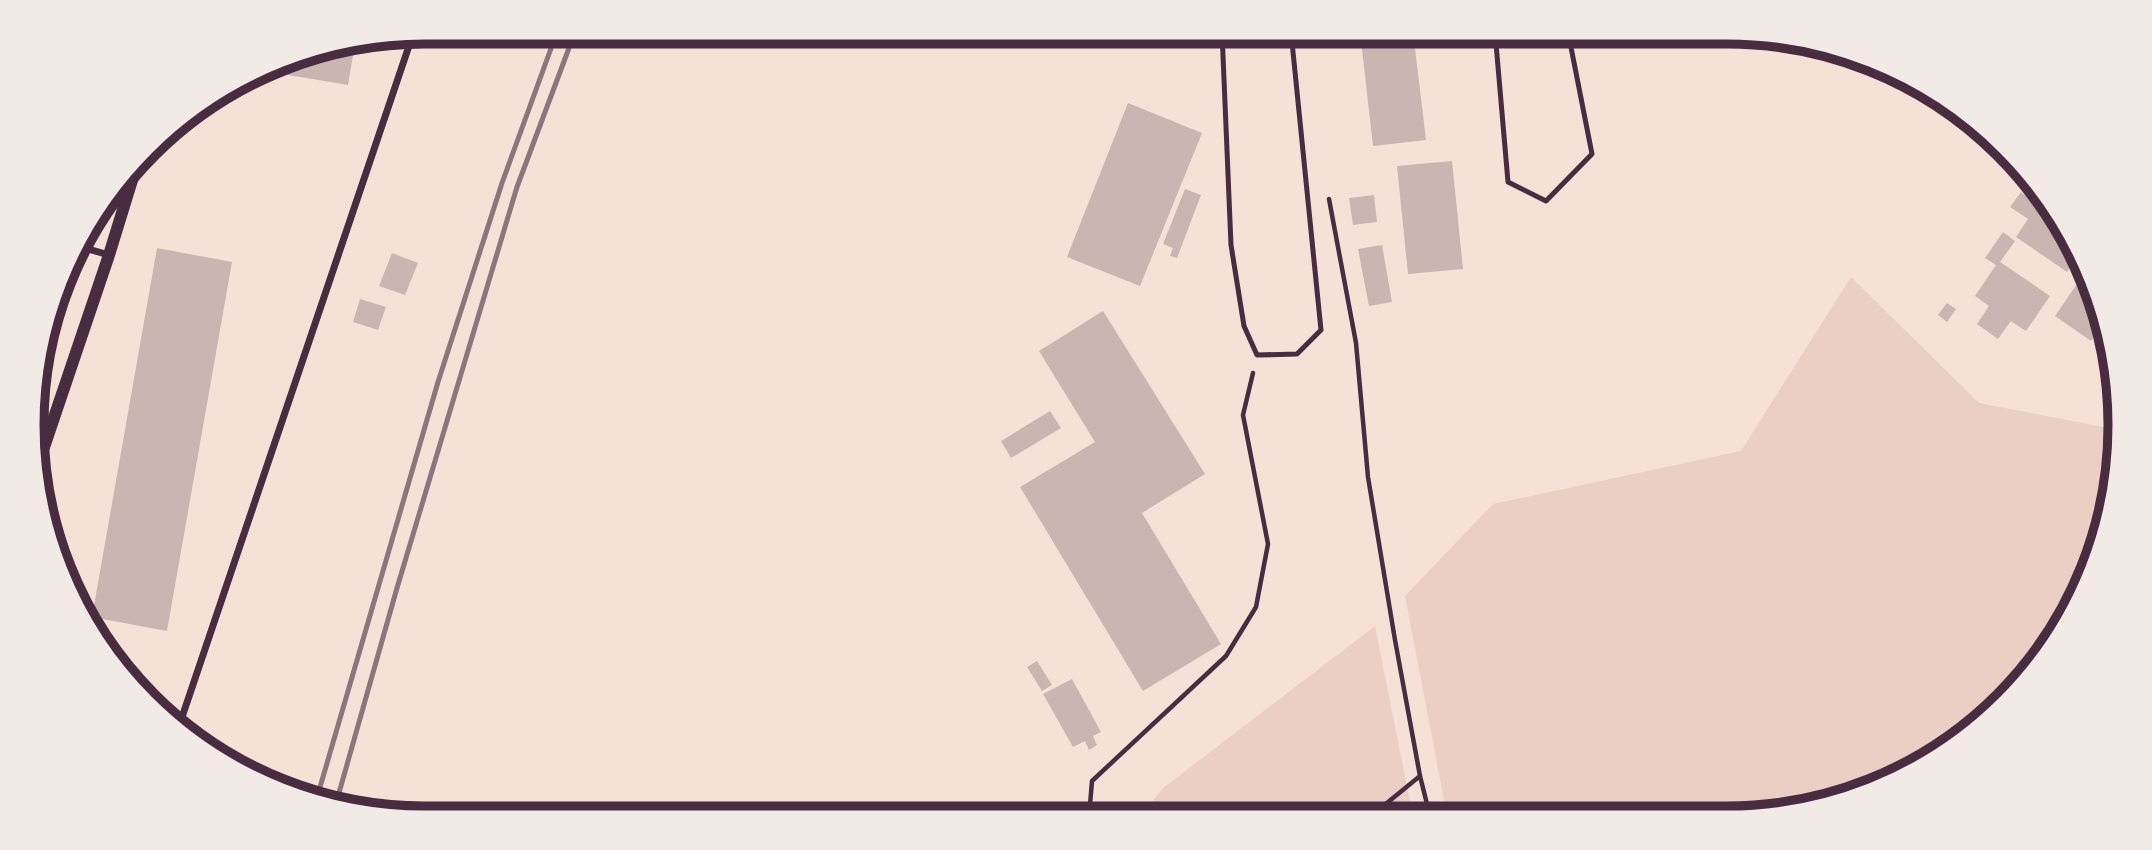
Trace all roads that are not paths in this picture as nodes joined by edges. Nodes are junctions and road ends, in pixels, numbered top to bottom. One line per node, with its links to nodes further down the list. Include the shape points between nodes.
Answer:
1 (1223, 44): 2 (lane, via 1231,245 1244,326 1257,355 1297,354 1321,330)
2 (1292, 44)
3 (1496, 44): 4 (lane, via 1508,182 1546,201 1592,153)
4 (1571, 44)
5 (409, 45): 10 (street)
6 (131, 182): 8 (street)
7 (87, 249): 8 (street)
8 (109, 255): 9 (street)
9 (45, 445)
10 (182, 718)

